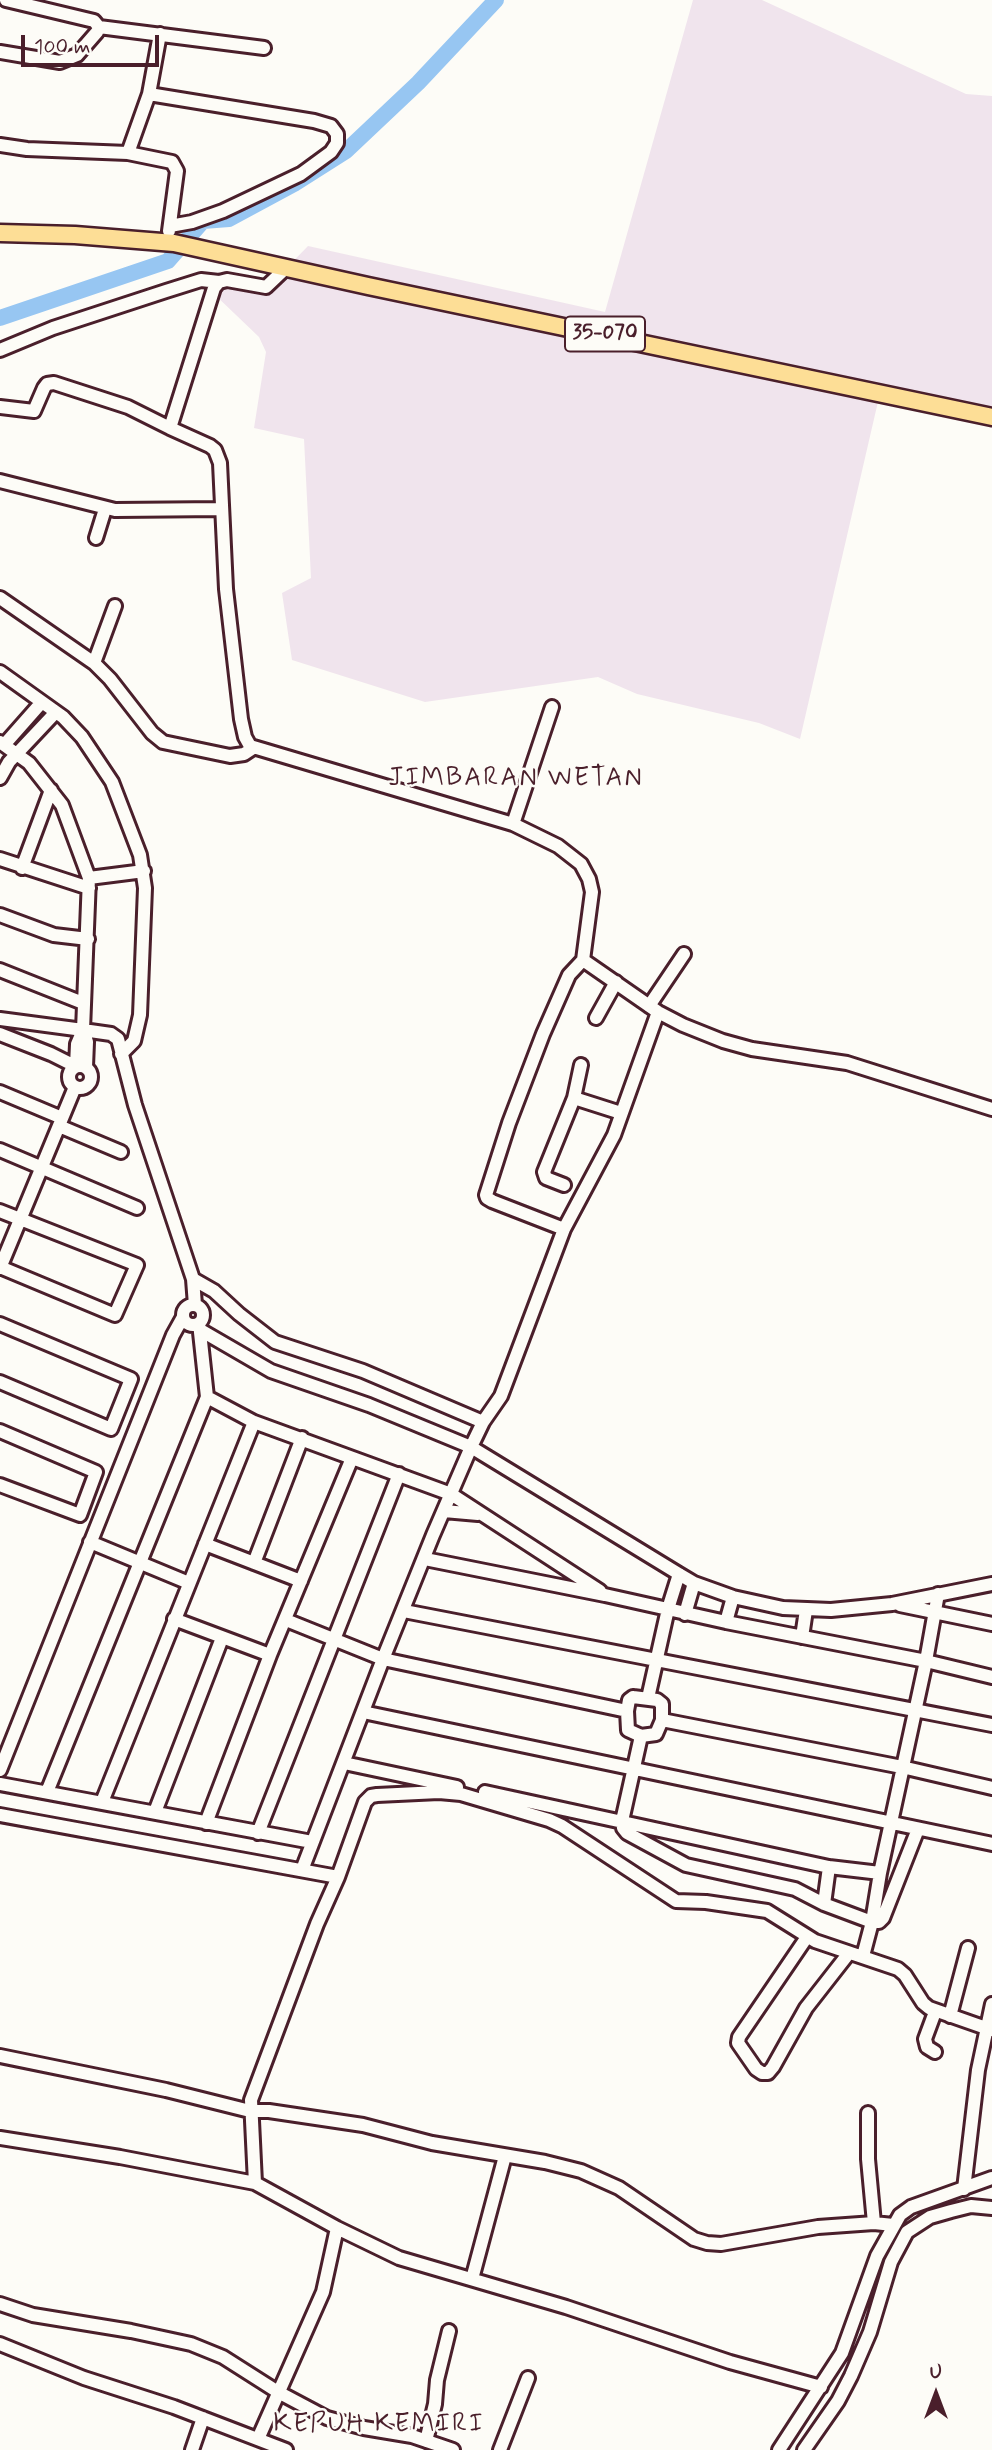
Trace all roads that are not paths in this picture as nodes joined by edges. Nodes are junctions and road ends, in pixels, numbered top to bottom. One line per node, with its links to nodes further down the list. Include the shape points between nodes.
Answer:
1 (6, 0): 2 (street, via 94,21)
2 (99, 27): 3 (street); 5 (street, via 76,55 61,62)
3 (160, 34): 4 (street); 6 (street)
4 (264, 48)
5 (0, 52)
6 (149, 94): 8 (street); 10 (street, via 314,121 331,126 337,134 331,152 301,174 192,222)
7 (0, 145): 8 (street)
8 (128, 153): 10 (street, via 172,162 177,168)
9 (0, 233): 10 (main road, 35-070)
10 (170, 237): 11 (main road, 35-070)
11 (287, 267): 12 (street, via 266,287); 15 (main road, 35-070)
12 (219, 282): 13 (street, via 201,281 166,291); 16 (street, via 208,303)
13 (0, 350)
14 (0, 407): 16 (street, via 34,411 44,388 54,383 128,407)
15 (992, 417)
16 (170, 428): 19 (street, via 215,450)
17 (0, 481): 18 (street)
18 (105, 509): 19 (street); 20 (street)
19 (222, 509): 29 (street, via 241,719)
20 (96, 538)
21 (0, 598): 23 (street)
22 (114, 606): 23 (street)
23 (94, 663): 29 (street, via 163,742 230,756)
24 (0, 672): 25 (street)
25 (42, 702): 27 (street); 28 (street)
26 (552, 707): 33 (street)
27 (56, 712): 30 (street); 36 (street, via 106,770)
28 (2, 744): 30 (street)
29 (253, 748): 33 (street)
30 (18, 753): 31 (street); 32 (street)
31 (0, 778)
32 (51, 790): 35 (street); 37 (street, via 66,813)
33 (513, 824): 41 (street, via 558,846 588,874 592,892)
34 (0, 859): 35 (street)
35 (22, 868): 37 (street)
36 (144, 871): 37 (street); 50 (street, via 140,1014 134,1041)
37 (89, 883): 39 (street)
38 (0, 915): 39 (street, via 54,934)
39 (88, 939): 44 (street)
40 (684, 954): 45 (street)
41 (583, 960): 43 (street); 66 (street, via 569,975 543,1034 486,1195)
42 (0, 971): 44 (street)
43 (615, 982): 45 (street); 46 (street)
44 (83, 1003): 48 (street)
45 (654, 1009): 56 (street, via 723,1041 847,1063); 57 (street)
46 (596, 1018)
47 (0, 1019): 48 (street)
48 (83, 1030): 50 (street, via 116,1036); 52 (street, via 77,1044)
49 (0, 1034): 52 (street)
50 (121, 1054): 68 (street)
51 (581, 1065): 55 (street)
52 (79, 1066): 53 (street, via 68,1076); 53 (street, via 91,1073 91,1081 86,1087)
53 (75, 1087): 58 (street)
54 (0, 1092): 58 (street)
55 (574, 1098): 57 (street); 62 (street, via 544,1172 546,1178)
56 (992, 1109)
57 (621, 1113): 66 (street)
58 (61, 1122): 60 (street); 61 (street)
59 (0, 1150): 61 (street)
60 (121, 1152)
61 (42, 1167): 63 (street); 65 (street)
62 (564, 1185)
63 (136, 1208)
64 (0, 1211): 65 (street)
65 (20, 1219): 67 (street); 67 (street, via 136,1265 115,1315)
66 (564, 1228): 75 (street, via 496,1405)
67 (0, 1267)
68 (193, 1279): 69 (street); 75 (street, via 275,1342)
69 (195, 1305): 70 (street, via 186,1308); 72 (street, via 202,1311)
70 (183, 1317): 72 (street); 86 (street)
71 (0, 1324): 73 (street, via 131,1379 111,1429)
72 (200, 1327): 74 (street); 79 (street, via 271,1371)
73 (0, 1382)
74 (207, 1397): 76 (street); 89 (street)
75 (486, 1420): 79 (street)
76 (254, 1422): 78 (street); 87 (street)
77 (0, 1431): 82 (street, via 96,1472 80,1515)
78 (302, 1438): 80 (street); 90 (street)
79 (471, 1447): 83 (street); 91 (street)
80 (352, 1458): 81 (street); 92 (street)
81 (399, 1475): 83 (street); 111 (street)
82 (0, 1485)
83 (451, 1494): 84 (street); 85 (street)
84 (444, 1511): 85 (street); 88 (street)
85 (481, 1514): 97 (street)
86 (90, 1542): 89 (street); 127 (street)
87 (205, 1544): 90 (street); 93 (street)
88 (425, 1559): 97 (street); 102 (street)
89 (139, 1562): 93 (street); 130 (street)
90 (254, 1563): 92 (street)
91 (678, 1574): 94 (street); 100 (street)
92 (301, 1581): 106 (street)
93 (189, 1583): 105 (street)
94 (694, 1583): 98 (street); 104 (street)
95 (992, 1584): 96 (street)
96 (938, 1594): 99 (street); 103 (street)
97 (605, 1595): 100 (street)
98 (733, 1597): 101 (street); 107 (street)
99 (892, 1604): 101 (street); 103 (street)
100 (668, 1609): 104 (street); 114 (street)
101 (806, 1610): 109 (street)
102 (404, 1611): 113 (street); 114 (street)
103 (934, 1613): 108 (street); 115 (street)
104 (685, 1614): 107 (street)
105 (174, 1619): 110 (street); 131 (street)
106 (286, 1620): 111 (street); 112 (street)
107 (726, 1622): 109 (street)
108 (992, 1624)
109 (802, 1637): 115 (street)
110 (222, 1638): 112 (street); 132 (street)
111 (335, 1639): 113 (street); 138 (street)
112 (270, 1655): 136 (street)
113 (383, 1658): 119 (street); 120 (street)
114 (657, 1659): 117 (street); 118 (street)
115 (926, 1661): 116 (street); 118 (street)
116 (992, 1677)
117 (648, 1698): 120 (street, via 632,1698); 121 (street, via 662,1704)
118 (915, 1710): 122 (street); 125 (street)
119 (363, 1712): 124 (street); 126 (street)
120 (627, 1712): 123 (street, via 628,1730)
121 (662, 1720): 123 (street, via 656,1734); 125 (street)
122 (992, 1725)
123 (642, 1736): 126 (street)
124 (344, 1763): 134 (street); 139 (street)
125 (902, 1768): 129 (street); 135 (street)
126 (635, 1769): 134 (street); 135 (street)
127 (0, 1770)
128 (0, 1784): 130 (street)
129 (992, 1788)
130 (47, 1792): 131 (street)
131 (102, 1801): 132 (street)
132 (155, 1812): 136 (street)
133 (0, 1815): 142 (street)
134 (622, 1821): 141 (street); 145 (street, via 627,1833 685,1865 795,1889)
135 (891, 1822): 137 (street); 143 (street)
136 (206, 1823): 138 (street)
137 (918, 1829): 140 (street); 146 (street, via 882,1920)
138 (258, 1833): 139 (street)
139 (312, 1842): 142 (street)
140 (992, 1844)
141 (829, 1867): 143 (street); 145 (street)
142 (302, 1870): 144 (street)
143 (880, 1873): 146 (street)
144 (338, 1877): 147 (street, via 371,1796 460,1794 562,1826 676,1900 759,1909); 157 (street, via 269,2050)
145 (824, 1904): 146 (street)
146 (872, 1922): 150 (street)
147 (807, 1937): 149 (street); 149 (street, via 739,2037 738,2043 762,2073 773,2067 806,2008)
148 (968, 1948): 153 (street)
149 (849, 1953): 150 (street)
150 (863, 1956): 152 (street, via 898,1969)
151 (992, 2004): 154 (street)
152 (935, 2012): 153 (street); 155 (street, via 925,2039)
153 (950, 2016): 154 (street)
154 (989, 2028): 163 (street, via 978,2070)
155 (935, 2052)
156 (0, 2056): 157 (street)
157 (250, 2111): 160 (street, via 363,2125); 162 (street)
158 (869, 2113): 167 (street)
159 (0, 2138): 162 (street)
160 (505, 2156): 167 (street, via 581,2171 619,2188 707,2243); 170 (street)
161 (992, 2178): 163 (street)
162 (255, 2183): 169 (street)
163 (964, 2189): 168 (street, via 911,2207)
164 (992, 2198): 165 (street)
165 (971, 2206): 166 (street); 185 (street, via 930,2217 906,2231 856,2366)
166 (992, 2208)
167 (874, 2223): 168 (street)
168 (892, 2225): 175 (street, via 842,2353)
169 (337, 2228): 170 (street, via 400,2258); 176 (street, via 323,2292)
170 (472, 2279): 175 (street)
171 (0, 2304): 176 (street, via 33,2315 191,2344 223,2357)
172 (449, 2331): 179 (street)
173 (0, 2344): 177 (street)
174 (528, 2378): 183 (street)
175 (821, 2387): 184 (street)
176 (274, 2401): 178 (street); 179 (street)
177 (203, 2418): 178 (street); 180 (street)
178 (258, 2439): 181 (street)
179 (426, 2441): 182 (street)
180 (191, 2450)
181 (286, 2450)
182 (453, 2450)
183 (500, 2450)
184 (779, 2450)
185 (804, 2450)

